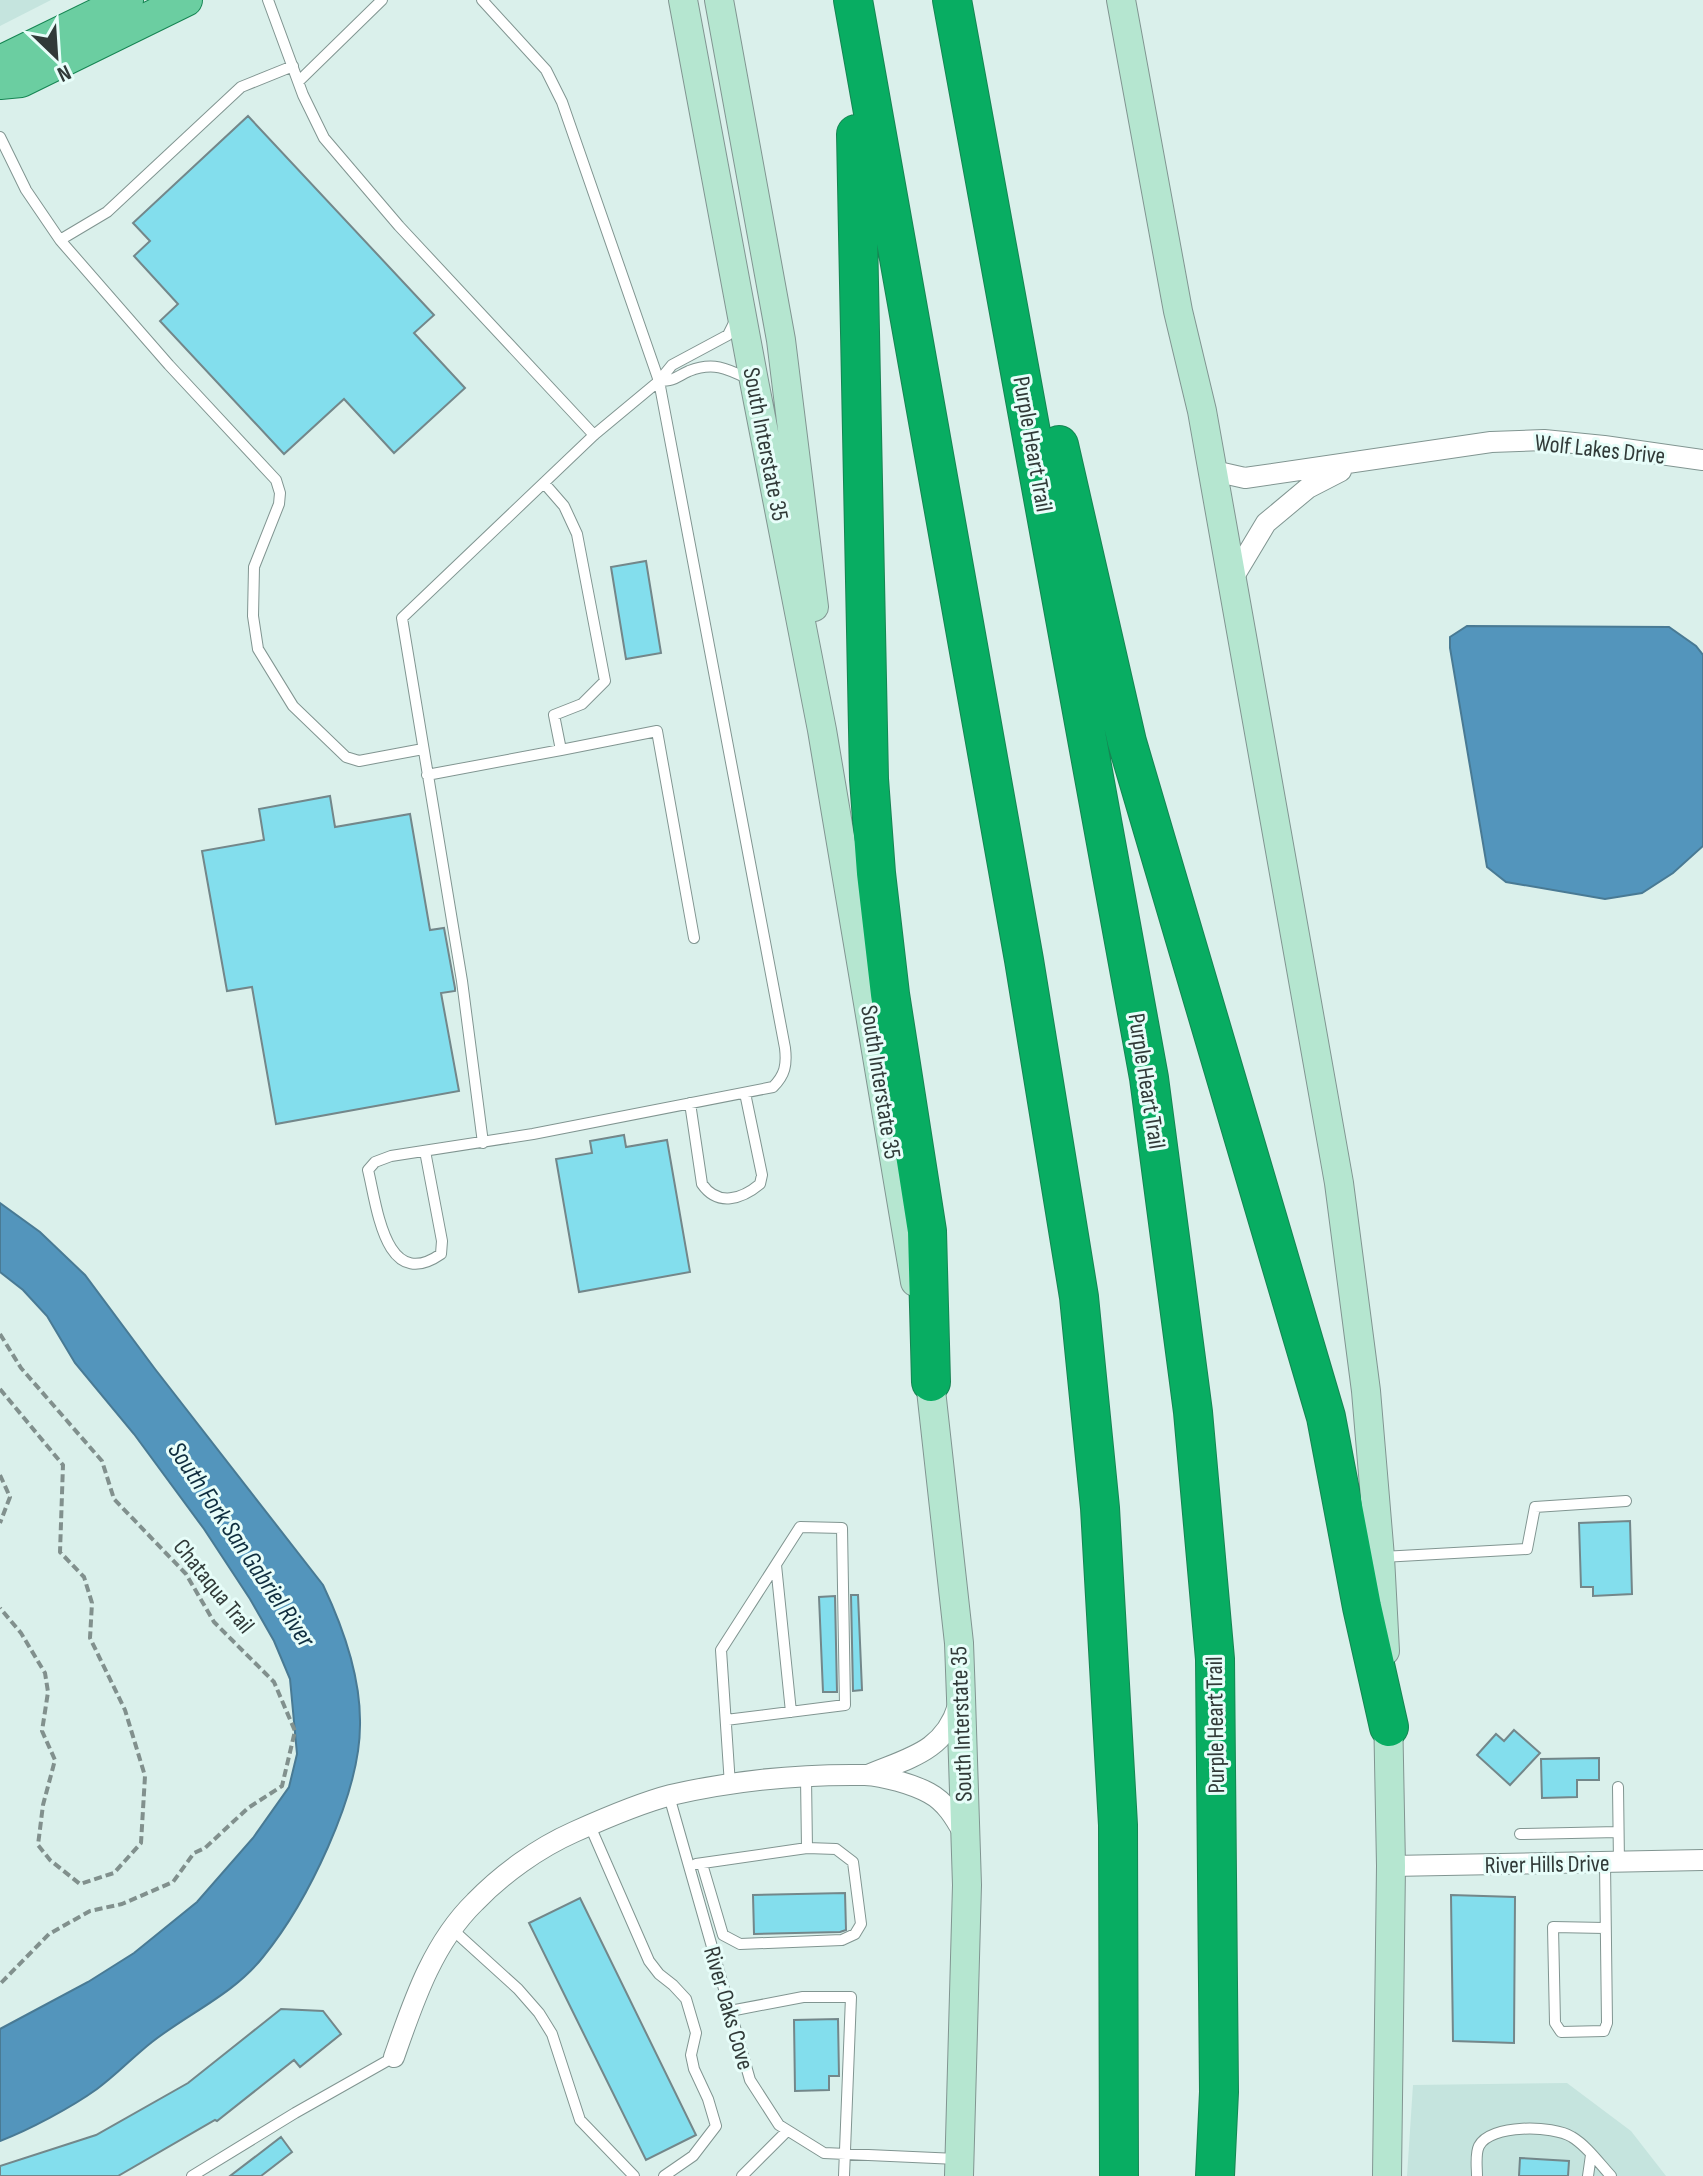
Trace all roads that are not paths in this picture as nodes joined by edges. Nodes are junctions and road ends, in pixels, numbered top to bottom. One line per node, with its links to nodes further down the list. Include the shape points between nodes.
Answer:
1 (127, 0): 13 (main road)
2 (186, 0): 16 (main road, via 21,81)
3 (268, 0): 14 (lane)
4 (382, 0): 15 (lane)
5 (482, 0): 20 (lane, via 546,70 562,102)
6 (683, 0): 19 (main road, South Interstate 35)
7 (719, 0): 28 (main road, via 781,340 811,568)
8 (853, 0): 12 (highway)
9 (952, 0): 74 (highway, Purple Heart Trail, via 1149,1078 1193,1412 1215,1659)
10 (961, 0): 44 (highway, via 1023,249 1073,514 1127,742 1326,1417)
11 (1121, 0): 25 (main road, via 1178,311)
12 (861, 47): 37 (highway, via 856,135 869,779 890,994 927,1231); 73 (highway, via 1079,1297 1100,1508 1118,1825)
13 (0, 62)
14 (293, 66): 15 (lane); 18 (lane, via 241,87 107,212)
15 (299, 81): 22 (lane, via 324,138)
16 (0, 83)
17 (0, 137): 18 (lane, via 26,190)
18 (60, 240): 29 (lane, via 276,480 279,504 254,567 253,616 258,649 293,706 346,757 359,761)
19 (740, 310): 20 (lane, via 728,335 672,365); 21 (main road, South Interstate 35)
20 (659, 381): 21 (lane, via 672,381 707,365); 22 (lane); 33 (lane, via 785,1048 782,1078 773,1087)
21 (754, 381): 28 (main road, South Interstate 35)
22 (594, 435): 26 (lane)
23 (1703, 460): 24 (street, Wolf Lakes Drive, via 1544,440 1491,442)
24 (1355, 464): 25 (street, Wolf Lakes Drive, via 1245,478); 27 (street, Wolf Lakes Drive, via 1286,504 1266,523)
25 (1214, 471): 27 (main road)
26 (544, 483): 29 (lane, via 402,618); 30 (lane, via 564,506 577,534 605,681 582,704 554,715)
27 (1233, 578): 39 (main road, via 1339,1183 1366,1391)
28 (822, 730): 37 (main road, South Interstate 35)
29 (423, 749): 31 (lane)
30 (561, 750): 31 (lane); 32 (lane, via 657,731)
31 (427, 775): 35 (lane)
32 (694, 938)
33 (745, 1093): 34 (lane); 34 (lane, via 762,1175 760,1184 737,1198 722,1199 702,1184)
34 (690, 1103): 35 (lane)
35 (483, 1143): 36 (lane)
36 (425, 1151): 36 (lane, via 391,1156 368,1170 384,1239 396,1255 417,1266 441,1254 442,1241)
37 (931, 1382): 41 (main road, South Interstate 35)
38 (1626, 1501): 39 (lane, via 1535,1507 1527,1549)
39 (1380, 1557): 44 (main road)
40 (776, 1565): 42 (lane); 42 (lane, via 800,1527 842,1528 845,1705); 43 (lane, via 721,1650)
41 (961, 1698): 45 (street, via 952,1726 928,1751); 53 (main road, South Interstate 35)
42 (791, 1712): 43 (lane)
43 (726, 1720): 47 (lane)
44 (1389, 1727): 59 (main road)
45 (868, 1775): 46 (street); 53 (street, via 931,1794 949,1809)
46 (806, 1778): 47 (street); 54 (lane)
47 (730, 1785): 49 (street)
48 (1618, 1787): 51 (lane)
49 (669, 1796): 50 (street); 58 (lane, River Oaks Cove)
50 (590, 1826): 61 (street, via 517,1866 473,1903); 70 (lane, via 649,1961 686,1999 696,2033 691,2055 716,2126 693,2156)
51 (1618, 1832): 52 (lane); 56 (lane)
52 (1520, 1834)
53 (966, 1838): 67 (main road, South Interstate 35)
54 (807, 1848): 57 (lane); 57 (lane, via 836,1849 853,1862 861,1924 855,1934 842,1940 740,1944 723,1935)
55 (1703, 1860): 56 (street, River Hills Drive)
56 (1612, 1863): 59 (street, River Hills Drive); 60 (lane)
57 (702, 1864): 58 (lane)
58 (688, 1865): 62 (lane, River Oaks Cove)
59 (1391, 1866): 75 (main road)
60 (1605, 1928): 60 (lane, via 1604,2031 1561,2032 1555,2023 1553,1927)
61 (453, 1930): 63 (street, via 437,1951); 69 (lane, via 539,2013 552,2034 580,2120)
62 (730, 2011): 64 (lane, River Oaks Cove, via 750,2080); 65 (lane, via 803,1997 851,1997)
63 (394, 2057): 68 (lane)
64 (787, 2131): 65 (lane, River Oaks Cove, via 824,2153); 71 (lane)
65 (845, 2154): 67 (lane, River Oaks Cove); 72 (lane)
66 (1591, 2155): 76 (lane, via 1572,2137 1544,2127 1499,2132 1477,2148); 77 (lane); 78 (lane)
67 (959, 2168)
68 (192, 2176)
69 (634, 2176)
70 (664, 2176)
71 (742, 2176)
72 (844, 2176)
73 (1119, 2176)
74 (1215, 2176)
75 (1387, 2176)
76 (1477, 2176)
77 (1588, 2176)
78 (1611, 2176)

